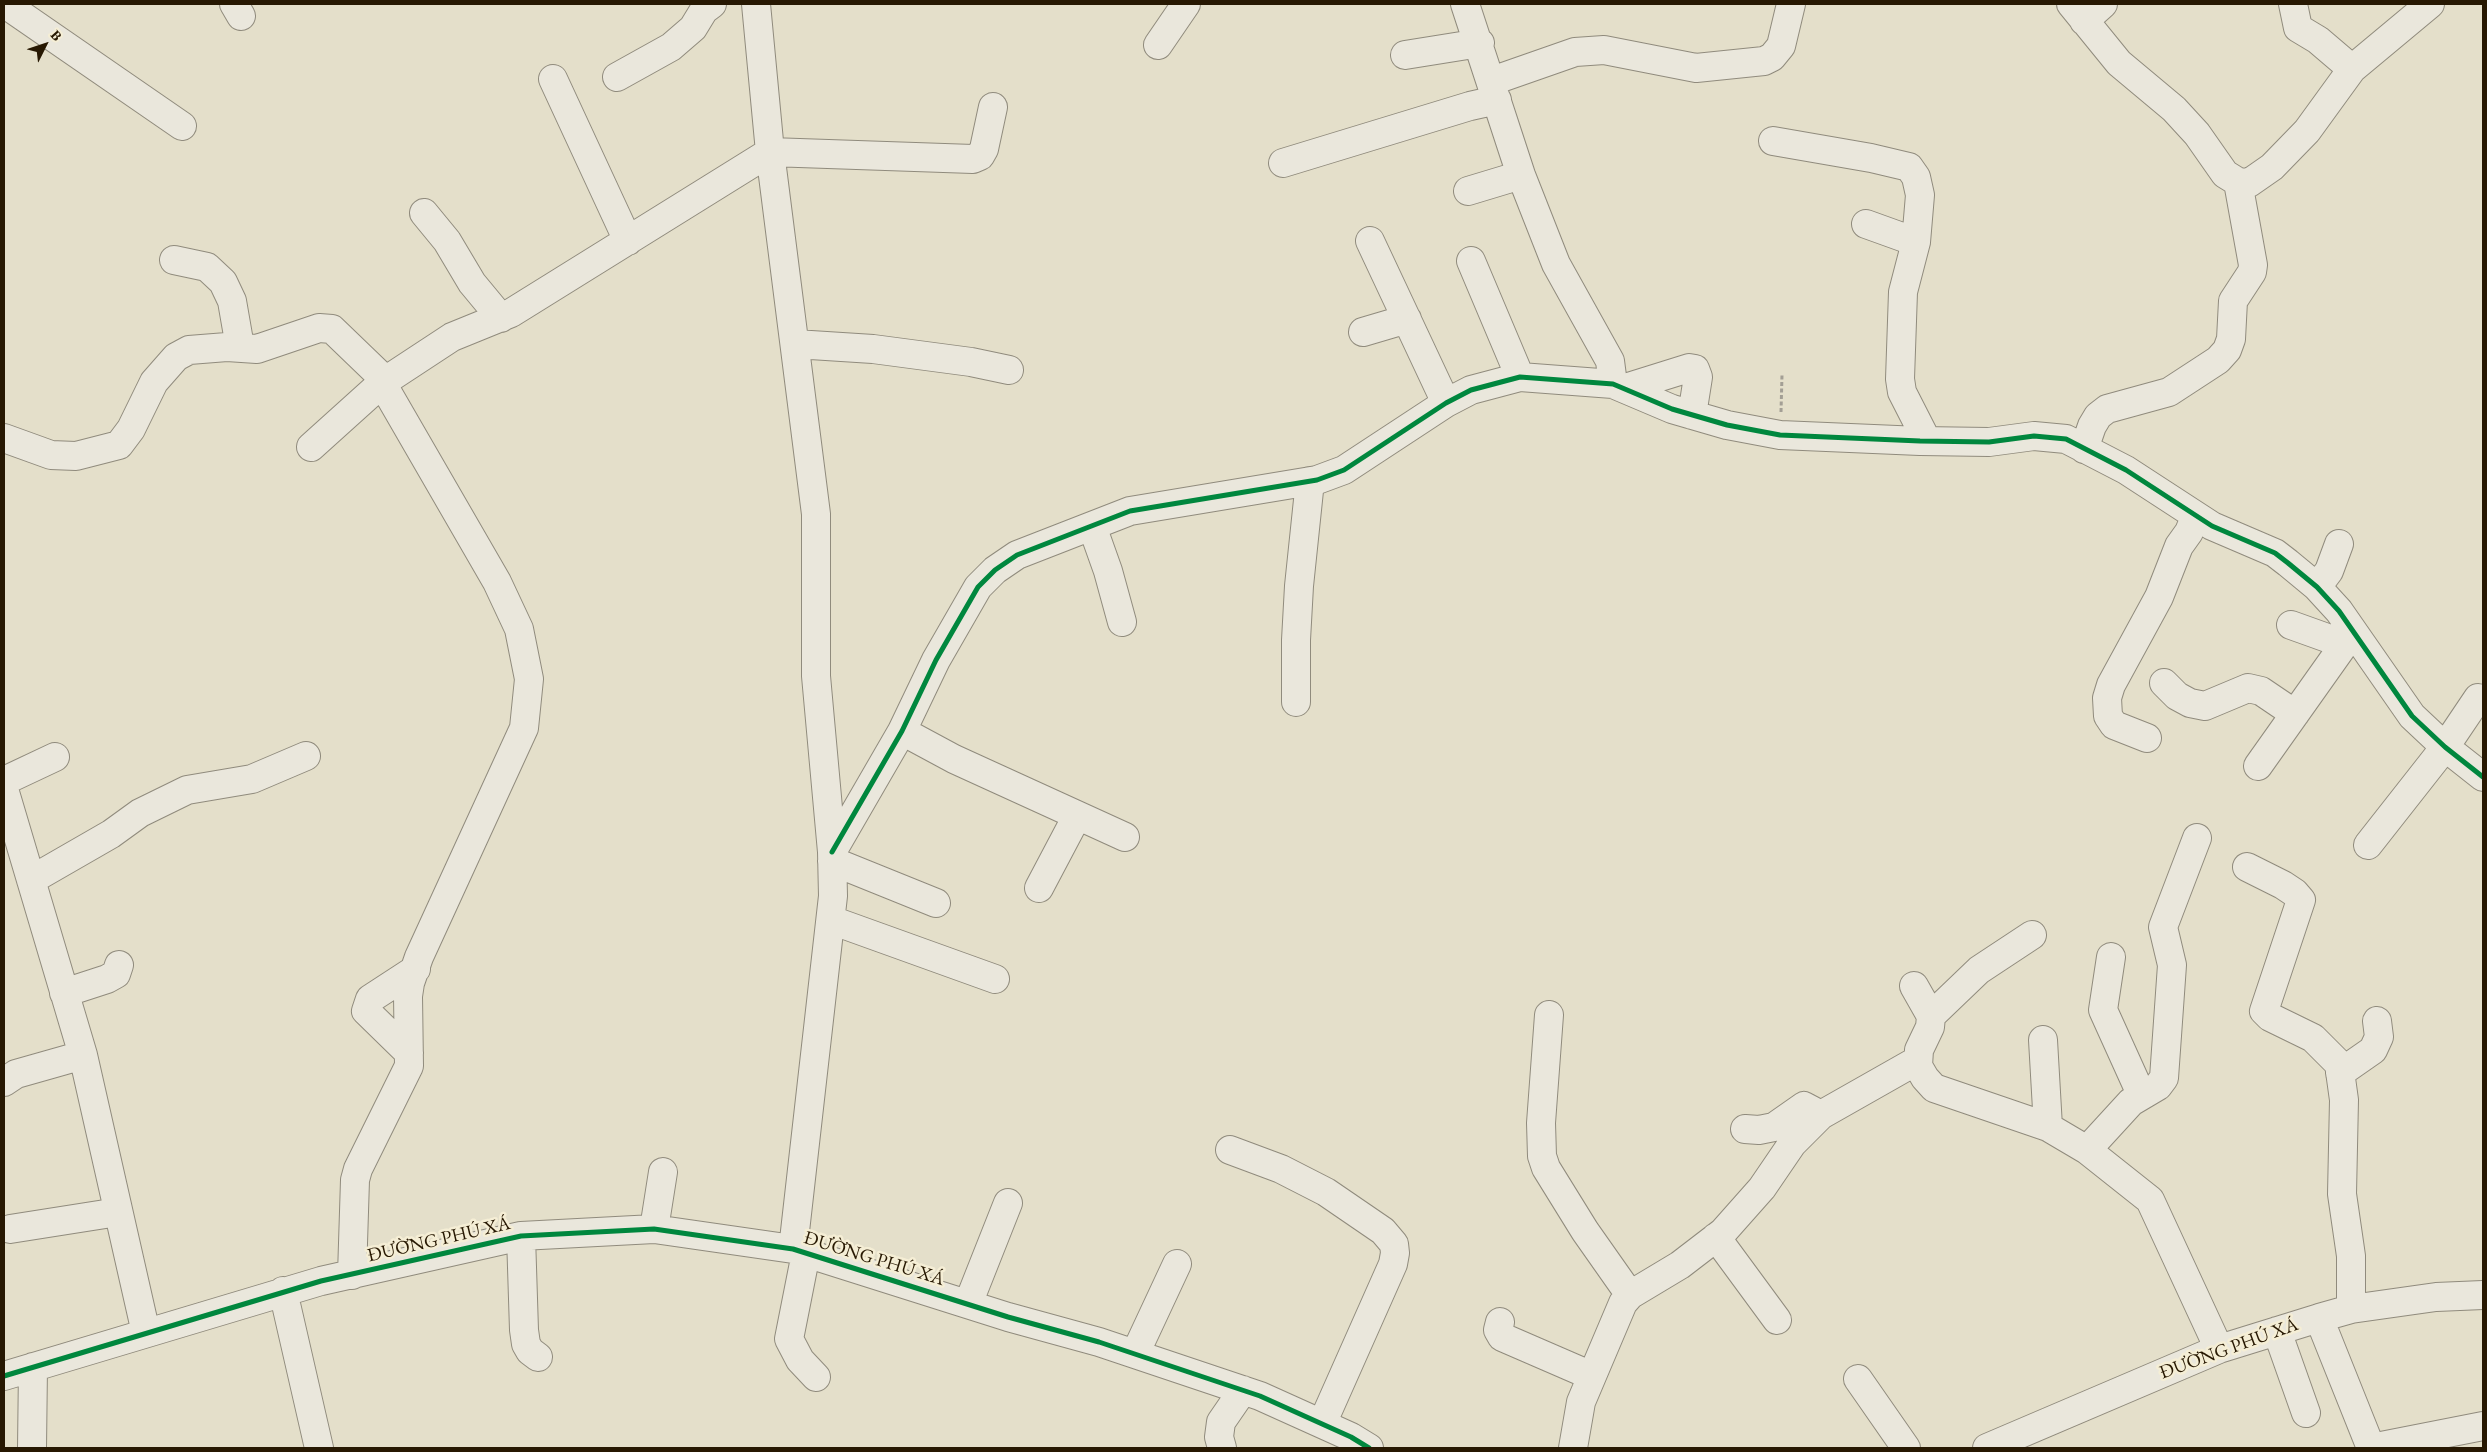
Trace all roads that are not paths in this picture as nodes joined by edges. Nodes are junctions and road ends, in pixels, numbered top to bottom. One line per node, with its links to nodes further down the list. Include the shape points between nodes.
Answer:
1 (712, 4): 14 (street, via 704,10 693,28 671,47)
2 (756, 4): 20 (street)
3 (1186, 4): 11 (street)
4 (1465, 4): 10 (street)
5 (1791, 4): 16 (street, via 1781,46 1764,61 1696,68 1604,50 1575,52)
6 (2293, 4): 13 (street, via 2298,28 2318,40)
7 (2430, 4): 13 (street)
8 (7, 7): 18 (street)
9 (2086, 9): 23 (street, via 2114,58 2174,109 2197,134 2225,174)
10 (1480, 43): 12 (street); 16 (street)
11 (1158, 45)
12 (1405, 55)
13 (2352, 70): 23 (street, via 2296,144 2249,183)
14 (617, 77)
15 (553, 80): 27 (street)
16 (1494, 91): 21 (street, via 1470,106); 22 (street)
17 (993, 107): 20 (street, via 984,149 973,159)
18 (182, 126)
19 (1773, 141): 29 (street, via 1908,167 1916,177 1920,196)
20 (770, 152): 27 (street); 35 (street)
21 (1283, 163)
22 (1521, 175): 24 (street); 40 (street, via 1556,264 1610,361)
23 (2238, 182): 46 (street, via 2253,265 2252,272 2233,301 2231,339 2227,350 2218,360 2169,392 2107,409 2092,426)
24 (1468, 191)
25 (424, 213): 32 (street, via 472,283)
26 (1866, 224): 29 (street)
27 (628, 241): 32 (street)
28 (1370, 241): 33 (street)
29 (1916, 242): 44 (street, via 1902,292 1900,379 1902,392)
30 (174, 260): 36 (street, via 207,267 223,282 232,301)
31 (1471, 261): 38 (street)
32 (501, 318): 39 (street, via 452,337)
33 (1408, 319): 34 (street); 41 (street)
34 (1363, 332)
35 (795, 344): 37 (street, via 873,349); 72 (street, via 816,514 816,676)
36 (240, 347): 39 (street, via 262,348 319,328 332,329); 43 (street, via 189,350 176,357 154,382 131,429 119,445 76,456 59,455)
37 (1009, 370)
38 (1520, 377): 40 (street); 41 (street, via 1471,390)
39 (384, 382): 45 (street); 81 (street, via 497,582 519,630 529,679 524,728)
40 (1619, 386): 42 (street); 42 (street, via 1695,369 1698,377)
41 (1446, 403): 47 (street, via 1344,470)
42 (1692, 415): 44 (street, via 1780,435)
43 (4, 438)
44 (1927, 441): 46 (street, via 1989,442 2034,436 2066,439)
45 (311, 446)
46 (2084, 449): 48 (street, via 2126,470)
47 (1310, 481): 49 (street, via 1130,511); 57 (street, via 1298,613)
48 (2195, 517): 51 (street, via 2275,553); 60 (street, via 2190,532 2170,564 2159,597 2107,698 2108,716 2114,725)
49 (1092, 526): 52 (street); 59 (street, via 1017,555 978,587 936,660)
50 (2339, 544): 51 (street, via 2329,571)
51 (2317, 587): 54 (street, via 2339,611)
52 (1122, 622)
53 (2291, 625): 54 (street)
54 (2348, 638): 58 (street); 61 (street, via 2412,716)
55 (2164, 683): 58 (street, via 2177,696 2205,706 2248,688 2261,690)
56 (2478, 698): 61 (street)
57 (1296, 702)
58 (2295, 714): 64 (street)
59 (902, 731): 68 (street); 72 (street)
60 (2147, 738)
61 (2445, 747): 65 (street); 71 (street)
62 (56, 756): 66 (street)
63 (306, 756): 74 (street, via 252,779 187,790 140,813 111,834)
64 (2258, 766)
65 (2483, 777)
66 (4, 781)
67 (4, 789): 74 (street)
68 (1077, 816): 69 (street); 75 (street)
69 (1125, 837)
70 (2197, 838): 94 (street, via 2163,927 2172,965 2164,1078 2158,1086)
71 (2368, 845)
72 (832, 856): 76 (street); 77 (street)
73 (2247, 867): 92 (street, via 2283,885 2300,900 2264,1011 2313,1038 2339,1064)
74 (30, 880): 84 (street)
75 (1039, 888)
76 (936, 902)
77 (831, 920): 82 (street); 107 (street)
78 (2032, 935): 86 (street, via 1979,970)
79 (2111, 957): 94 (street, via 2103,1010)
80 (119, 965): 84 (street, via 116,974 107,979)
81 (416, 969): 89 (street, via 408,996); 89 (street, via 370,999 366,1010)
82 (995, 979)
83 (1914, 986): 86 (street)
84 (64, 993): 90 (street)
85 (1548, 1015): 111 (street, via 1542,1156 1585,1231)
86 (1931, 1016): 91 (street)
87 (2377, 1021): 92 (street, via 2379,1037 2373,1050)
88 (2043, 1040): 96 (street)
89 (409, 1053): 109 (street, via 406,1075 355,1180)
90 (83, 1055): 93 (street, via 16,1074); 102 (street)
91 (1918, 1060): 95 (street); 96 (street, via 1924,1078 1934,1088)
92 (2340, 1073): 114 (street, via 2344,1100 2342,1194 2351,1256)
93 (4, 1082)
94 (2142, 1094): 99 (street)
95 (1821, 1115): 97 (street, via 1804,1106 1774,1127); 106 (street, via 1792,1144 1762,1188)
96 (2048, 1127): 99 (street)
97 (1745, 1129)
98 (1230, 1150): 130 (street, via 1281,1169 1326,1192 1383,1231 1394,1244 1393,1264)
99 (2087, 1150): 120 (street, via 2150,1200 2156,1209)
100 (663, 1172): 104 (street)
101 (1008, 1203): 113 (street)
102 (118, 1212): 103 (street); 119 (street)
103 (10, 1229)
104 (654, 1229): 105 (street, ĐƯỜNG PHÚ XÁ); 107 (street, ĐƯỜNG PHÚ XÁ)
105 (520, 1236): 109 (street, ĐƯỜNG PHÚ XÁ); 122 (street, via 526,1344)
106 (1716, 1237): 111 (street, via 1680,1265); 116 (street)
107 (799, 1251): 113 (street, ĐƯỜNG PHÚ XÁ); 126 (street, via 789,1339 800,1360)
108 (1178, 1264): 121 (street)
109 (352, 1275): 110 (street, ĐƯỜNG PHÚ XÁ)
110 (283, 1291): 119 (street, ĐƯỜNG PHÚ XÁ); 134 (street)
111 (1630, 1295): 125 (street, via 1623,1303)
112 (2483, 1295): 114 (street, ĐƯỜNG PHÚ XÁ, via 2436,1297)
113 (968, 1304): 121 (street, ĐƯỜNG PHÚ XÁ)
114 (2351, 1309): 115 (street, ĐƯỜNG PHÚ XÁ)
115 (2319, 1318): 118 (street, ĐƯỜNG PHÚ XÁ); 139 (street)
116 (1777, 1320)
117 (1500, 1322): 125 (street, via 1498,1330 1502,1337)
118 (2277, 1331): 120 (street, ĐƯỜNG PHÚ XÁ); 129 (street)
119 (146, 1333): 123 (street, ĐƯỜNG PHÚ XÁ)
120 (2219, 1349): 132 (street, ĐƯỜNG PHÚ XÁ)
121 (1135, 1354): 128 (street, ĐƯỜNG PHÚ XÁ)
122 (538, 1357)
123 (33, 1367): 124 (street, ĐƯỜNG PHÚ XÁ); 133 (street)
124 (4, 1376)
125 (1592, 1376): 137 (street, via 1577,1418)
126 (816, 1377)
127 (1858, 1379): 138 (street)
128 (1243, 1390): 130 (street, ĐƯỜNG PHÚ XÁ); 135 (street, via 1220,1422)
129 (2306, 1413)
130 (1322, 1424): 136 (street, ĐƯỜNG PHÚ XÁ)
131 (2483, 1426): 139 (street)
132 (1995, 1447)
133 (32, 1448)
134 (319, 1448)
135 (1222, 1448)
136 (1370, 1448)
137 (1573, 1448)
138 (1906, 1448)
139 (2371, 1448)

